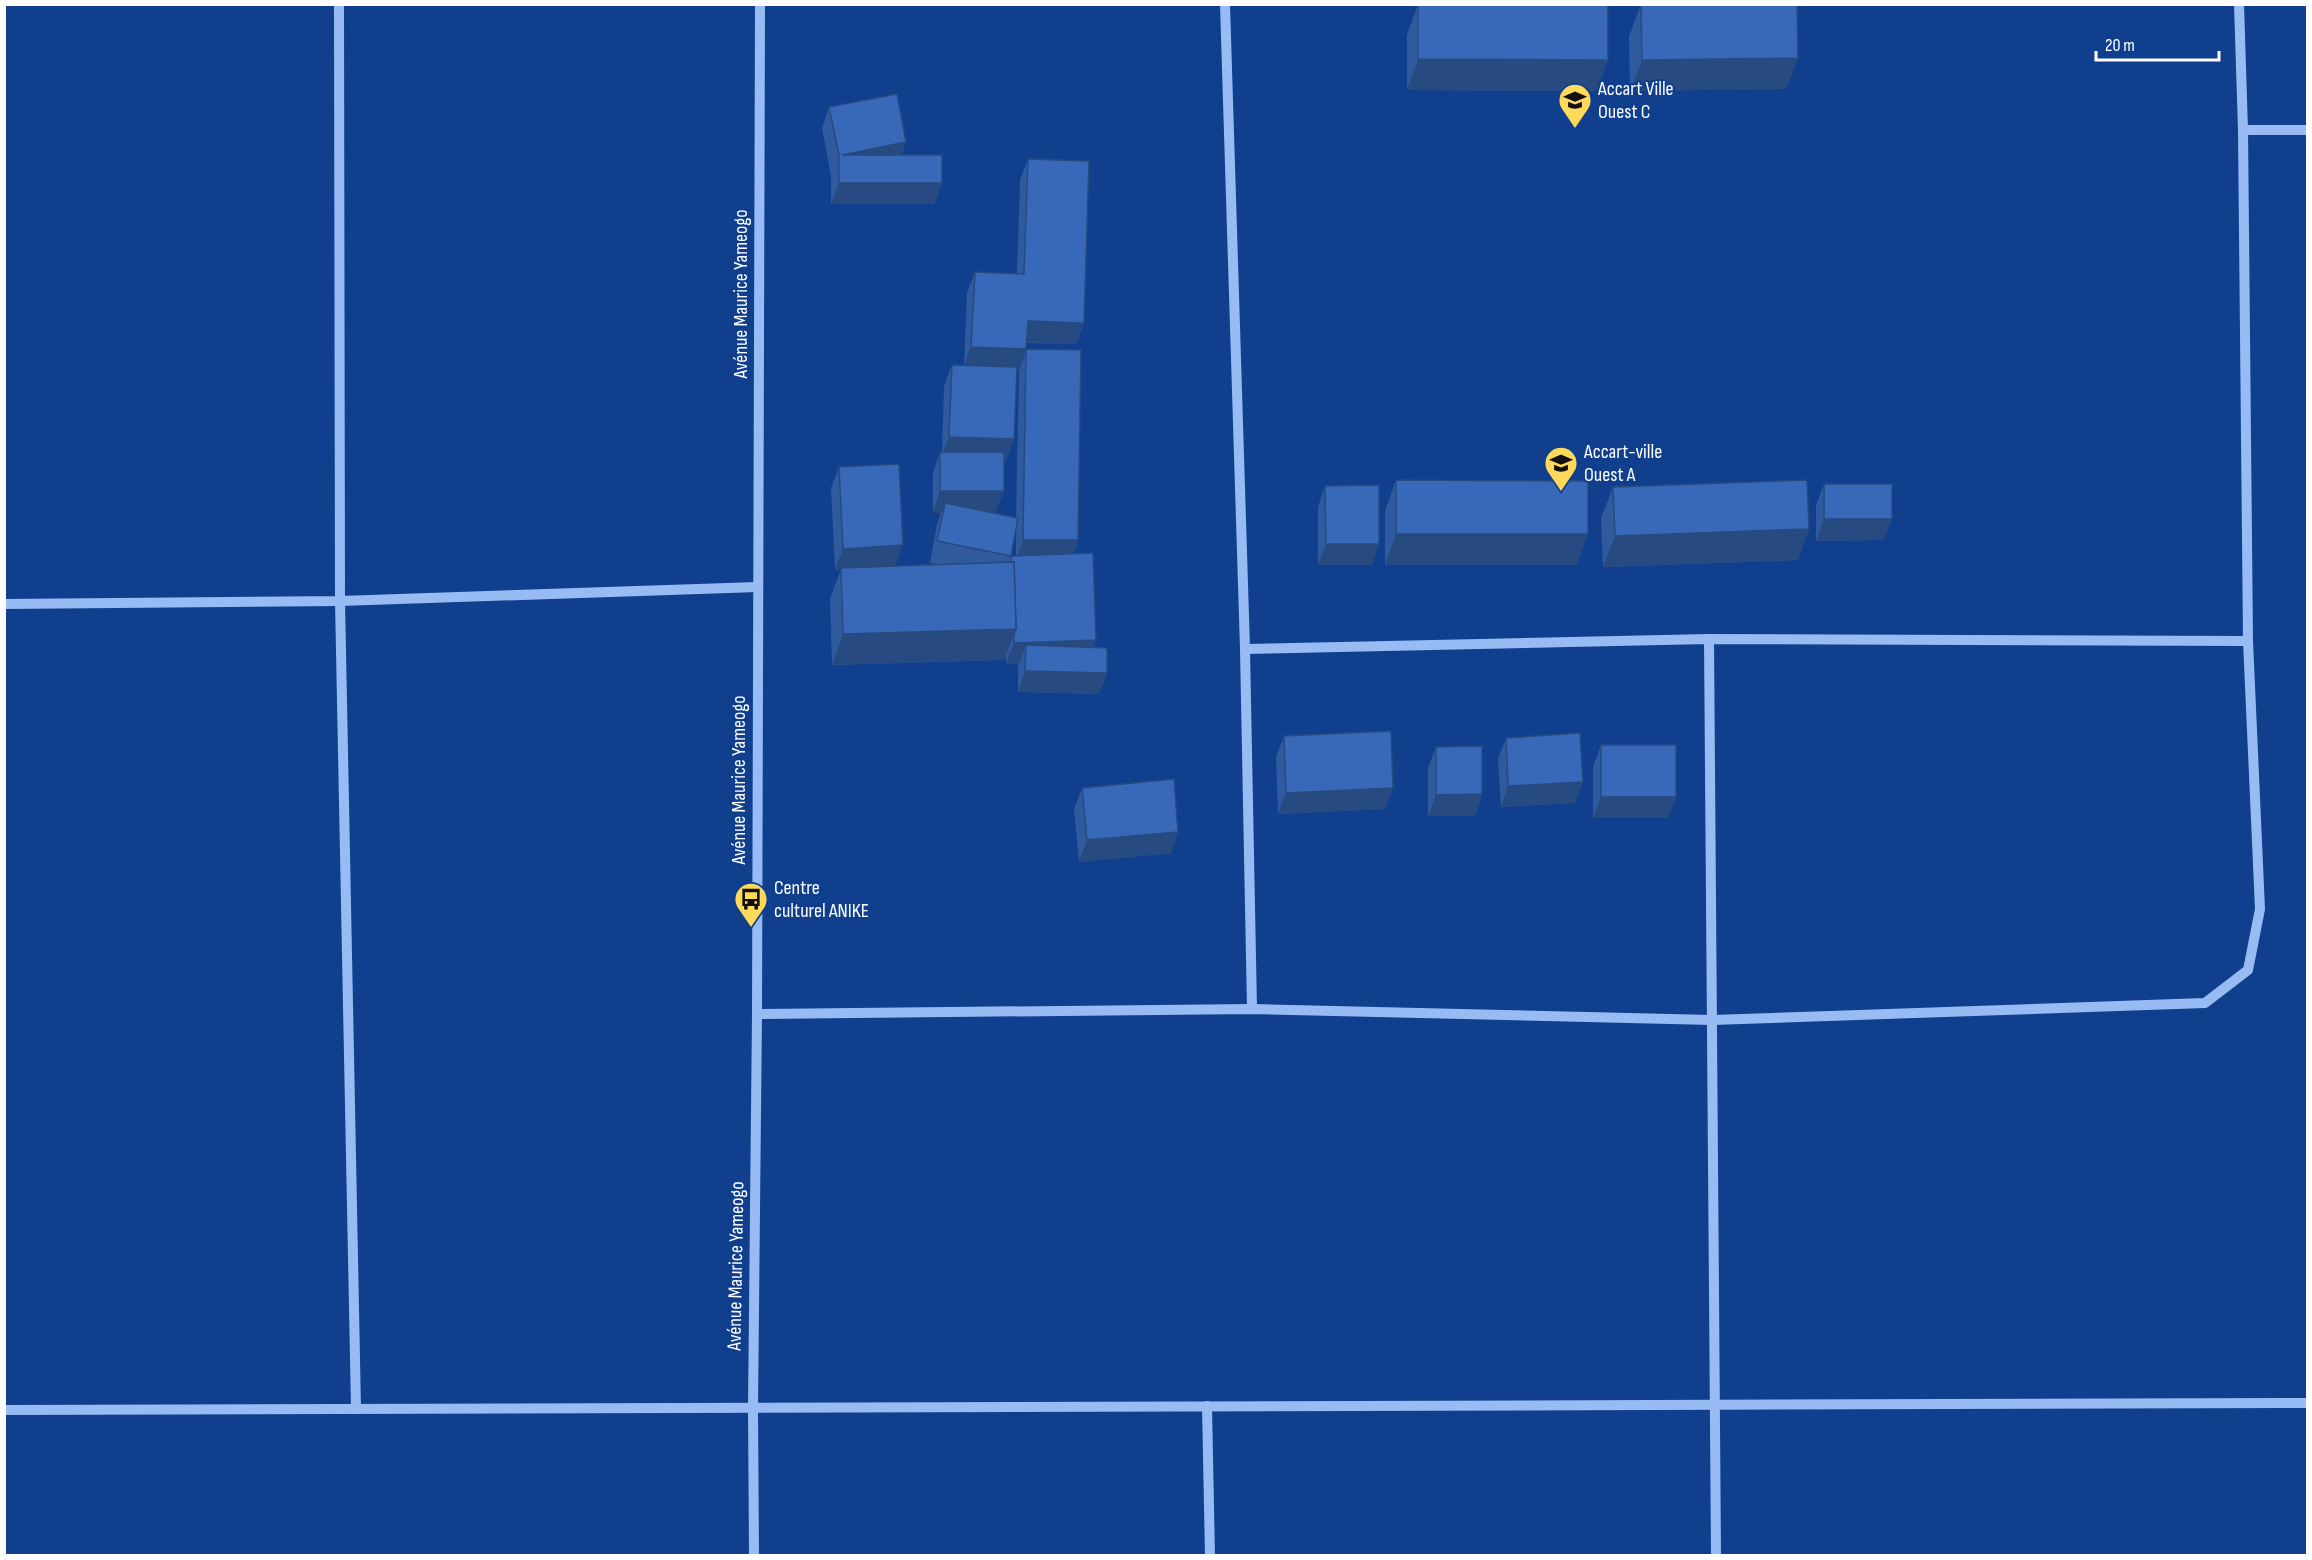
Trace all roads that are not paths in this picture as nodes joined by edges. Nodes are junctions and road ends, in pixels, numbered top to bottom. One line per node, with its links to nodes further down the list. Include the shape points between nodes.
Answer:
1 (339, 4): 8 (street)
2 (760, 4): 7 (street, Avénue Maurice Yameogo)
3 (1225, 4): 12 (street)
4 (2239, 4): 5 (street)
5 (2243, 130): 6 (street); 11 (street)
6 (2307, 130)
7 (758, 587): 8 (street); 14 (street, Avénue Maurice Yameogo)
8 (340, 601): 9 (street); 20 (street)
9 (4, 604)
10 (1709, 639): 11 (street); 12 (street); 15 (street)
11 (2248, 641): 15 (street, via 2260,909 2248,970 2205,1003)
12 (1245, 649): 13 (street)
13 (1252, 1009): 14 (street); 15 (street)
14 (757, 1014): 19 (street, Avénue Maurice Yameogo)
15 (1712, 1020): 17 (street)
16 (2307, 1403): 17 (street)
17 (1715, 1405): 18 (street); 24 (street)
18 (1207, 1407): 19 (street); 23 (street)
19 (753, 1408): 20 (street); 22 (street, Avénue Maurice Yameogo)
20 (356, 1409): 21 (street)
21 (4, 1410)
22 (754, 1556)
23 (1210, 1556)
24 (1716, 1556)

